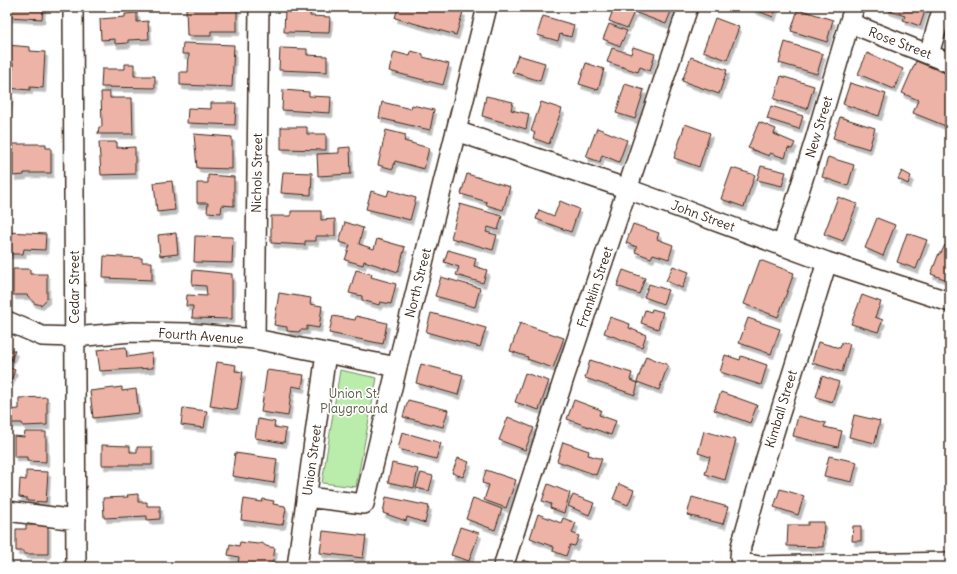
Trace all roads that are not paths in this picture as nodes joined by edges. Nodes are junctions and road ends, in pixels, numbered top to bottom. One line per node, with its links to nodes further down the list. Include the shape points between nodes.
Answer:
1 (73, 7): 15 (street, Cedar Street)
2 (258, 7): 16 (street, Nichols Street)
3 (487, 7): 9 (street, North Street)
4 (688, 7): 10 (street, Franklin Street)
5 (943, 7): 7 (street)
6 (852, 15): 7 (street, Rose Street); 11 (street, New Street)
7 (929, 54): 8 (street, Rose Street)
8 (950, 63)
9 (456, 131): 10 (street, John Street); 18 (street, North Street)
10 (628, 189): 11 (street, John Street); 25 (street, Franklin Street)
11 (782, 246): 12 (street, John Street)
12 (827, 262): 13 (street, John Street); 22 (street, Kimball Street, via 766,458 741,546 740,558 744,563 760,566)
13 (950, 302)
14 (7, 321): 15 (street, Fourth Avenue, via 42,336)
15 (74, 337): 16 (street, Fourth Avenue, via 132,332 188,332); 21 (street, Cedar Street)
16 (255, 339): 17 (street, Fourth Avenue)
17 (326, 353): 18 (street, Fourth Avenue); 19 (street, Union Street)
18 (397, 367): 19 (street, North Street, via 364,504)
19 (307, 497): 24 (street, Union Street)
20 (7, 511): 21 (street)
21 (76, 520): 23 (street, Cedar Street)
22 (950, 562)
23 (76, 567)
24 (297, 567)
25 (503, 567)

